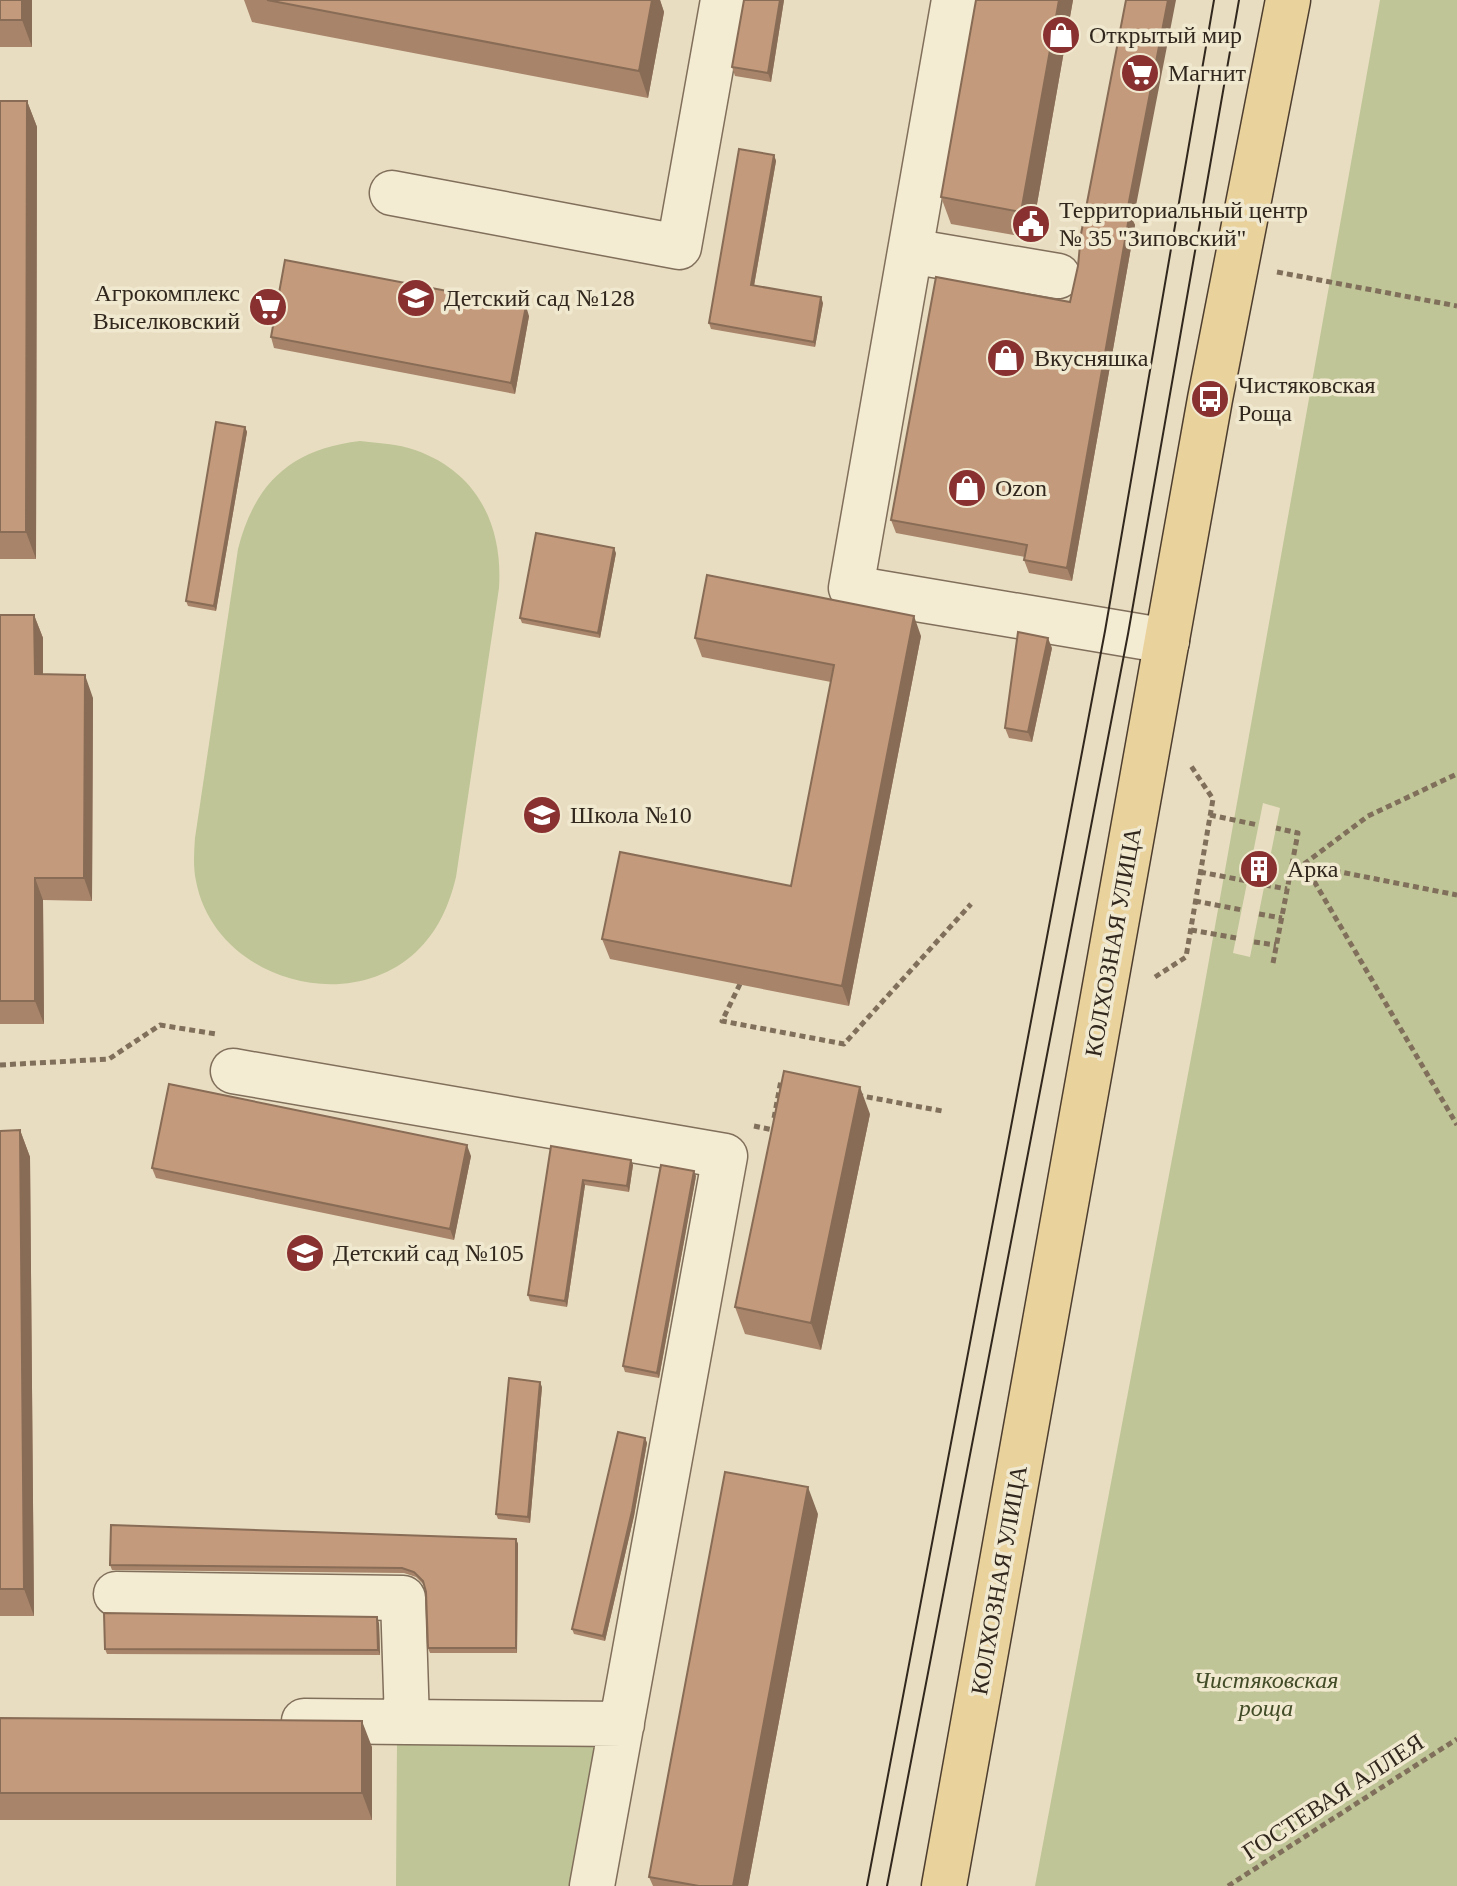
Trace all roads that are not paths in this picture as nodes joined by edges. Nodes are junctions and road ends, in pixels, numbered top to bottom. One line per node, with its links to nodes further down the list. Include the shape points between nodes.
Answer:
1 (723, 0): 4 (lane, via 679,247)
2 (954, 0): 5 (lane)
3 (1288, 0): 7 (main road, КОЛХОЗНАЯ УЛИЦА)
4 (392, 193)
5 (910, 251): 6 (lane); 7 (lane, via 851,588)
6 (1058, 276)
7 (1167, 641): 14 (main road, КОЛХОЗНАЯ УЛИЦА)
8 (233, 1071): 12 (lane, via 725,1156)
9 (116, 1594): 11 (lane, via 403,1598)
10 (266, 1721): 11 (lane)
11 (407, 1722): 12 (lane)
12 (622, 1724): 13 (lane)
13 (592, 1886)
14 (944, 1886)

